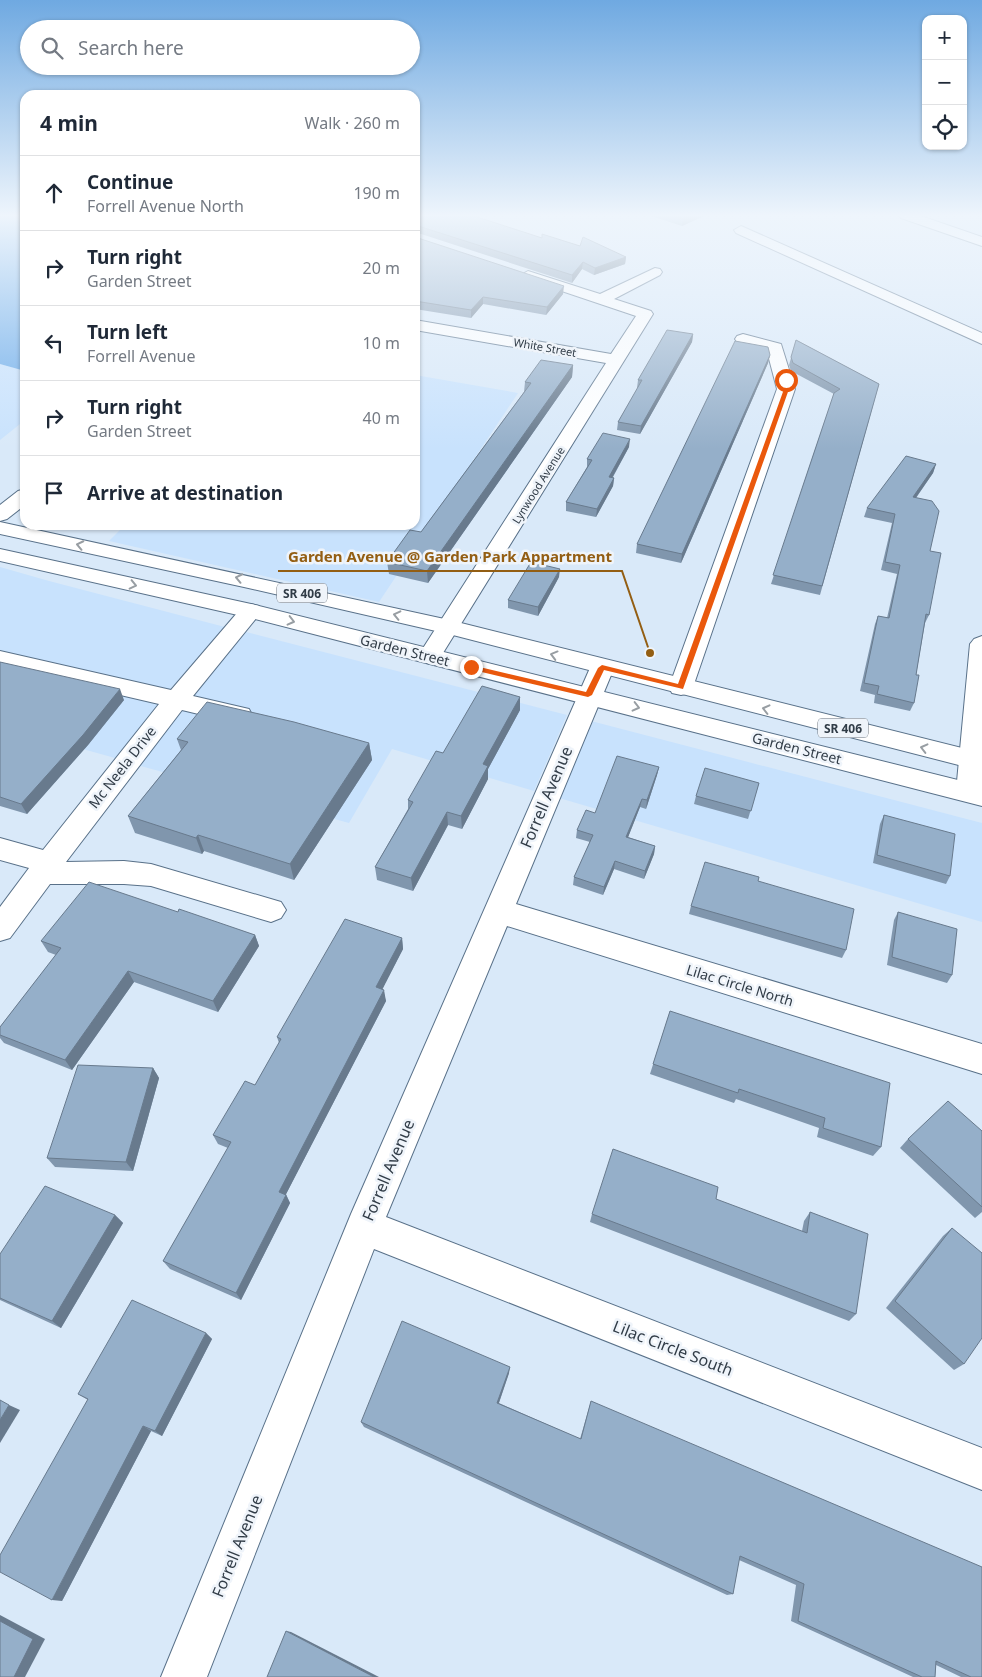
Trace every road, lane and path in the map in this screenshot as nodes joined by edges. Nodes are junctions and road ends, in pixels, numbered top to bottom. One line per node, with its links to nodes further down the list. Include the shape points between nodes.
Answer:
1 (584, 293): 4 (street)
2 (612, 293): 4 (street)
3 (881, 293): 7 (street)
4 (601, 299): 8 (street, Lynwood Avenue, via 645,314)
5 (420, 326): 8 (street, White Street)
6 (743, 339): 19 (street, via 775,348 776,367 786,380 786,389)
7 (982, 339)
8 (616, 360): 14 (street, Lynwood Avenue)
9 (20, 499): 10 (street)
10 (0, 515)
11 (0, 528): 14 (street, Garden Street / SR 406, one-way to 11)
12 (0, 555): 13 (street, Garden Street / SR 406, one-way to 13)
13 (251, 611): 16 (street, Garden Street / SR 406, one-way to 16); 20 (street, Mc Neela Drive)
14 (449, 627): 16 (street, Lynwood Avenue); 18 (street, Garden Street / SR 406, one-way to 14)
15 (982, 644): 22 (street)
16 (430, 656): 18 (street, Garden Street / SR 406)
17 (0, 659): 20 (street)
18 (595, 681): 19 (street, Garden Street / SR 406); 23 (street, Garden Street / SR 406, one-way to 23); 27 (street, Forrell Avenue)
19 (681, 687): 22 (street, Garden Street / SR 406, one-way to 19)
20 (175, 699): 21 (street); 25 (street, Mc Neela Drive)
21 (259, 719)
22 (977, 761): 23 (street)
23 (975, 794)
24 (0, 849): 25 (street)
25 (46, 867): 26 (street, via 70,875 134,872 151,875); 28 (street, Mc Neela Drive)
26 (271, 910)
27 (498, 912): 29 (street, Lilac Circle North); 30 (street, Forrell Avenue)
28 (0, 929)
29 (982, 1059)
30 (364, 1228): 31 (street, Lilac Circle South); 32 (street, Forrell Avenue)
31 (982, 1469)
32 (184, 1677)

